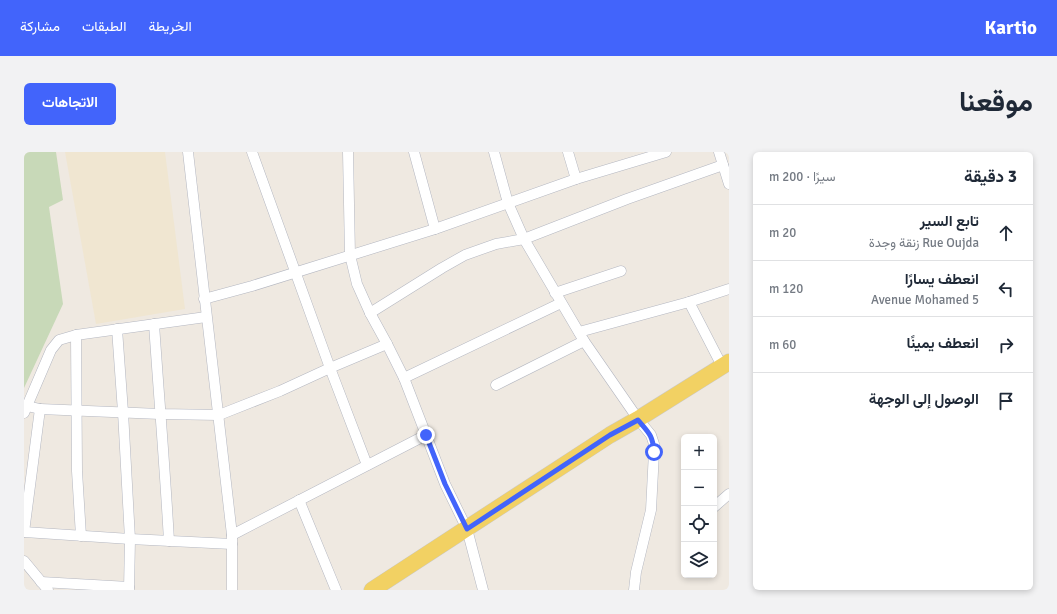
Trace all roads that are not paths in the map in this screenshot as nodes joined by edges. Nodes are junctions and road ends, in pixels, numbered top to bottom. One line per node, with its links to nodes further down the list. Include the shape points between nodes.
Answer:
1 (188, 152): 21 (street)
2 (252, 152): 18 (street)
3 (348, 152): 16 (street)
4 (414, 152): 14 (street)
5 (494, 152): 13 (street)
6 (568, 152): 11 (street)
7 (666, 152): 9 (street)
8 (719, 152): 10 (street)
9 (637, 156): 11 (street)
10 (723, 165): 12 (street); 15 (street)
11 (576, 179): 13 (street)
12 (729, 184)
13 (508, 203): 14 (street); 15 (street)
14 (435, 229): 16 (street)
15 (524, 239): 20 (street); 24 (street, via 496,244 465,255)
16 (350, 255): 18 (street); 24 (street, via 357,284)
17 (621, 271): 20 (street)
18 (295, 272): 21 (street); 33 (street)
19 (729, 289): 22 (street)
20 (555, 293): 23 (street)
21 (204, 299): 25 (street)
22 (688, 302): 28 (street); 32 (street)
23 (561, 303): 28 (street); 34 (street)
24 (370, 313): 31 (street)
25 (206, 317): 26 (street); 41 (street)
26 (154, 324): 27 (street); 40 (street)
27 (117, 329): 29 (street); 39 (street)
28 (579, 332): 30 (street)
29 (76, 335): 36 (street, via 59,340 51,350); 38 (street)
30 (584, 341): 35 (street); 42 (street)
31 (387, 344): 33 (street); 34 (street)
32 (726, 364): 42 (main road)
33 (330, 368): 41 (street); 44 (street)
34 (404, 378): 43 (street)
35 (496, 385)
36 (25, 409): 37 (street)
37 (40, 409): 38 (street); 49 (street)
38 (77, 410): 39 (street); 50 (street)
39 (123, 412): 40 (street); 51 (street)
40 (160, 414): 41 (street); 53 (street)
41 (219, 415): 52 (street)
42 (638, 420): 48 (main road, via 610,435); 62 (street, via 651,435 654,452 651,510)
43 (426, 435): 44 (street); 48 (street, via 445,484)
44 (367, 465): 46 (street)
45 (729, 494): 47 (street)
46 (299, 500): 52 (street); 59 (street)
47 (715, 506)
48 (467, 529): 60 (main road); 61 (street)
49 (24, 532): 50 (street)
50 (81, 536): 51 (street)
51 (130, 539): 53 (street); 56 (street)
52 (232, 540): 53 (street); 58 (street)
53 (169, 541)
54 (24, 562): 55 (street)
55 (41, 582): 56 (street); 57 (street)
56 (129, 588)
57 (48, 590)
58 (232, 590)
59 (336, 590)
60 (372, 590)
61 (483, 590)
62 (634, 590)

